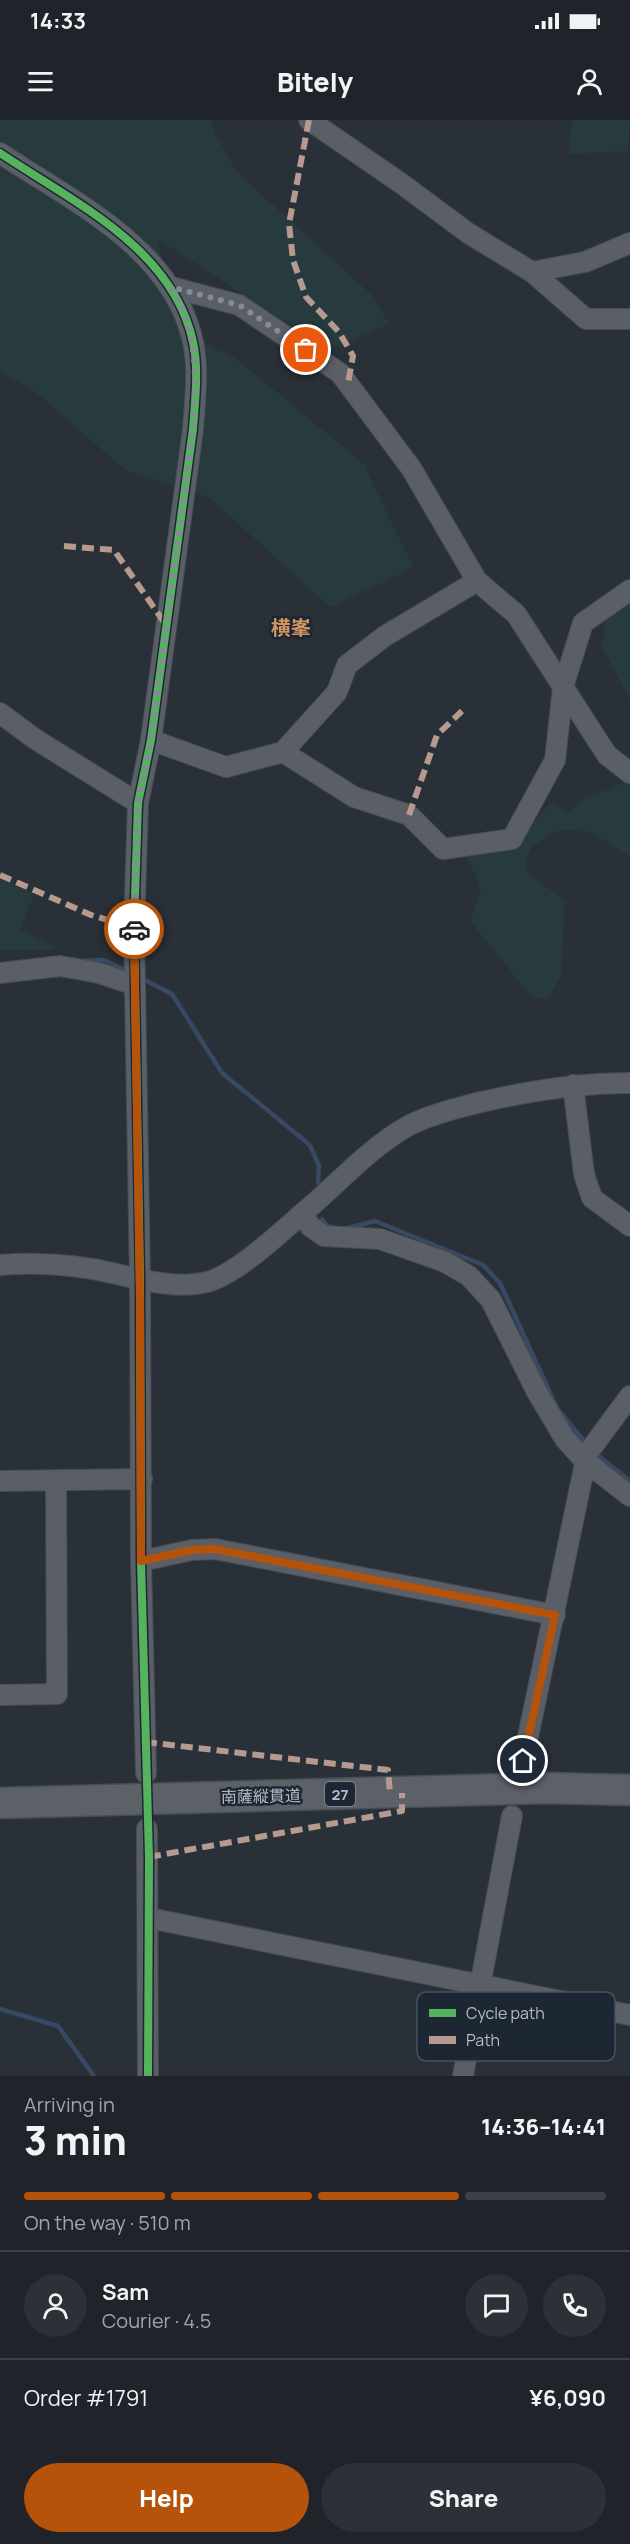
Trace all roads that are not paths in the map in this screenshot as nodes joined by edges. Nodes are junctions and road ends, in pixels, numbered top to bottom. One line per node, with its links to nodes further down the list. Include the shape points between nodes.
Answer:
1 (309, 120): 4 (street, via 468,233)
2 (0, 153): 5 (street, via 104,221)
3 (630, 243): 4 (street, via 585,262)
4 (532, 272): 6 (street, via 586,319)
5 (171, 287): 7 (street, via 239,305 340,373 411,468); 11 (street, via 194,344 195,394)
6 (630, 319)
7 (477, 581): 9 (street, via 516,614); 12 (street, via 385,636 347,665 337,692)
8 (630, 590): 9 (street, via 583,623)
9 (563, 687): 12 (street, via 555,760 512,839 443,849 409,815 354,796); 13 (street, via 607,755)
10 (0, 713): 14 (street)
11 (151, 740): 12 (street, via 226,767); 14 (street)
12 (283, 752)
13 (630, 773)
14 (138, 803): 16 (street)
15 (0, 973): 16 (street, via 60,966)
16 (135, 977): 22 (street)
17 (630, 1083): 18 (street)
18 (573, 1085): 19 (street, via 528,1091 446,1111 408,1126); 20 (street, via 584,1174 592,1198)
19 (302, 1214): 22 (street, via 232,1271 219,1277 190,1284); 24 (street, via 324,1236 380,1239 445,1262 469,1276 491,1300 565,1439)
20 (630, 1226)
21 (0, 1265): 22 (street, via 64,1265)
22 (140, 1281): 25 (street)
23 (630, 1396): 24 (street)
24 (588, 1454): 28 (street); 30 (street)
25 (142, 1479): 26 (street); 29 (street)
26 (56, 1480): 27 (street); 31 (street, via 57,1694)
27 (0, 1481)
28 (630, 1496)
29 (141, 1561): 30 (street, via 215,1549); 33 (street)
30 (555, 1615): 32 (street)
31 (0, 1695)
32 (523, 1761)
33 (146, 1773)
34 (630, 1790): 35 (main road, 南薩縦貫道 / 27, via 545,1788)
35 (0, 1803)
36 (512, 1816): 39 (street)
37 (147, 1829): 38 (street)
38 (148, 1918): 39 (street); 45 (street)
39 (481, 1985): 40 (street); 41 (street)
40 (480, 1992)
41 (516, 1992)
42 (615, 2012): 43 (street)
43 (630, 2015)
44 (466, 2061): 46 (street)
45 (148, 2076)
46 (463, 2076)

